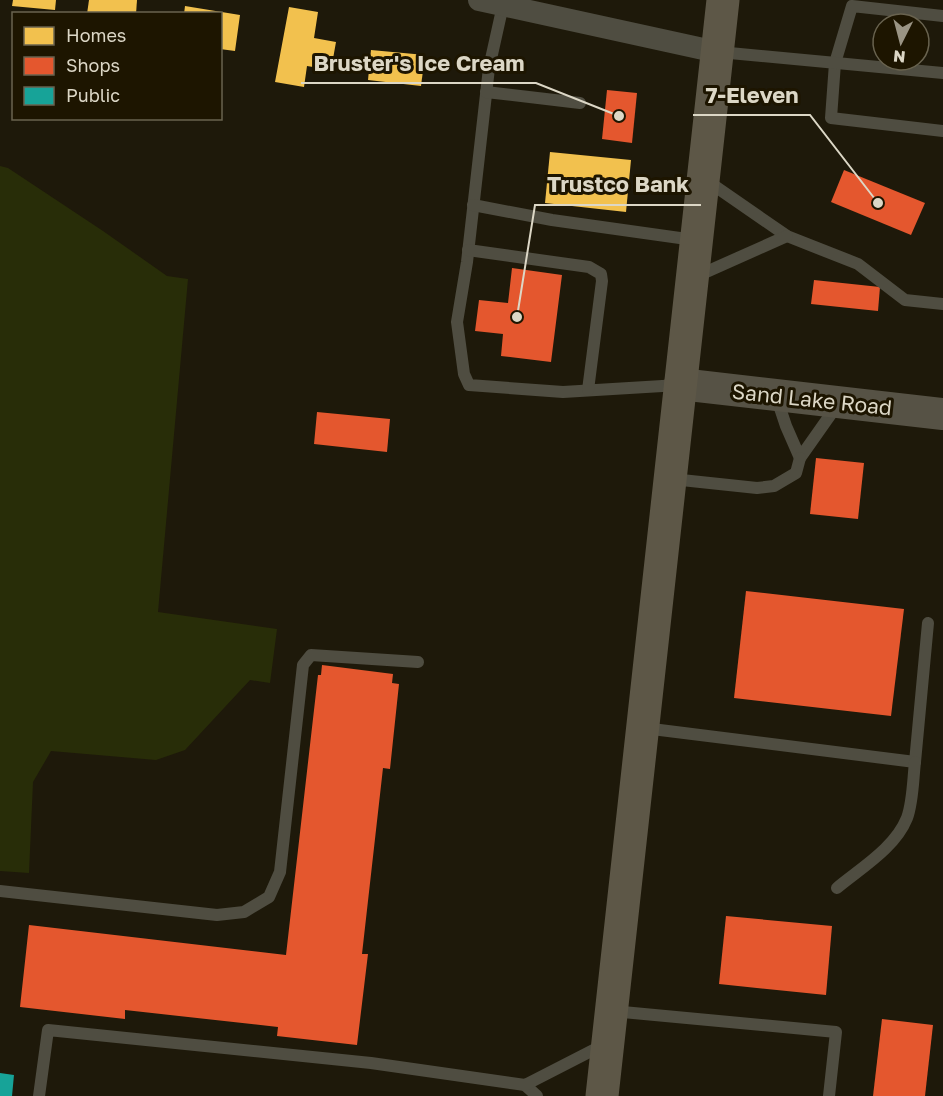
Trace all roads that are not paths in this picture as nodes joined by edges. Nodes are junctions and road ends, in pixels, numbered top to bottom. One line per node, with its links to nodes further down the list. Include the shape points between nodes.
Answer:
1 (479, 0): 3 (street)
2 (723, 0): 5 (main road)
3 (502, 5): 5 (street); 8 (lane)
4 (943, 16): 6 (lane, via 852,6)
5 (717, 52): 6 (lane); 11 (main road)
6 (835, 63): 7 (lane); 10 (lane, via 831,118)
7 (943, 73)
8 (486, 92): 9 (lane); 12 (lane)
9 (580, 103)
10 (943, 131)
11 (704, 178): 13 (lane); 14 (main road)
12 (473, 205): 14 (lane); 15 (lane)
13 (787, 236): 16 (lane); 17 (lane, via 858,264 905,300)
14 (696, 240): 16 (main road)
15 (468, 250): 19 (lane, via 589,267 601,274); 19 (lane, via 457,322 469,385 563,392)
16 (692, 278): 18 (main road)
17 (943, 304)
18 (680, 384): 19 (lane); 20 (street, Sand Lake Road); 24 (main road)
19 (588, 390)
20 (775, 395): 21 (street, Sand Lake Road); 23 (lane)
21 (839, 402): 22 (street, Sand Lake Road); 23 (lane)
22 (943, 414)
23 (801, 458): 24 (lane, via 796,473 774,486 757,488)
24 (670, 479): 27 (main road)
25 (928, 623): 28 (lane)
26 (418, 662): 30 (lane, via 310,655 303,665 280,872 269,897 244,912 217,915)
27 (643, 728): 28 (lane); 31 (main road)
28 (915, 762): 29 (lane, via 908,817 901,829 890,844)
29 (837, 888)
30 (0, 891)
31 (610, 1027): 32 (lane); 35 (main road); 36 (lane, via 836,1032)
32 (525, 1085): 33 (lane, via 371,1063 48,1030); 34 (lane)
33 (39, 1096)
34 (537, 1096)
35 (602, 1096)
36 (829, 1096)

